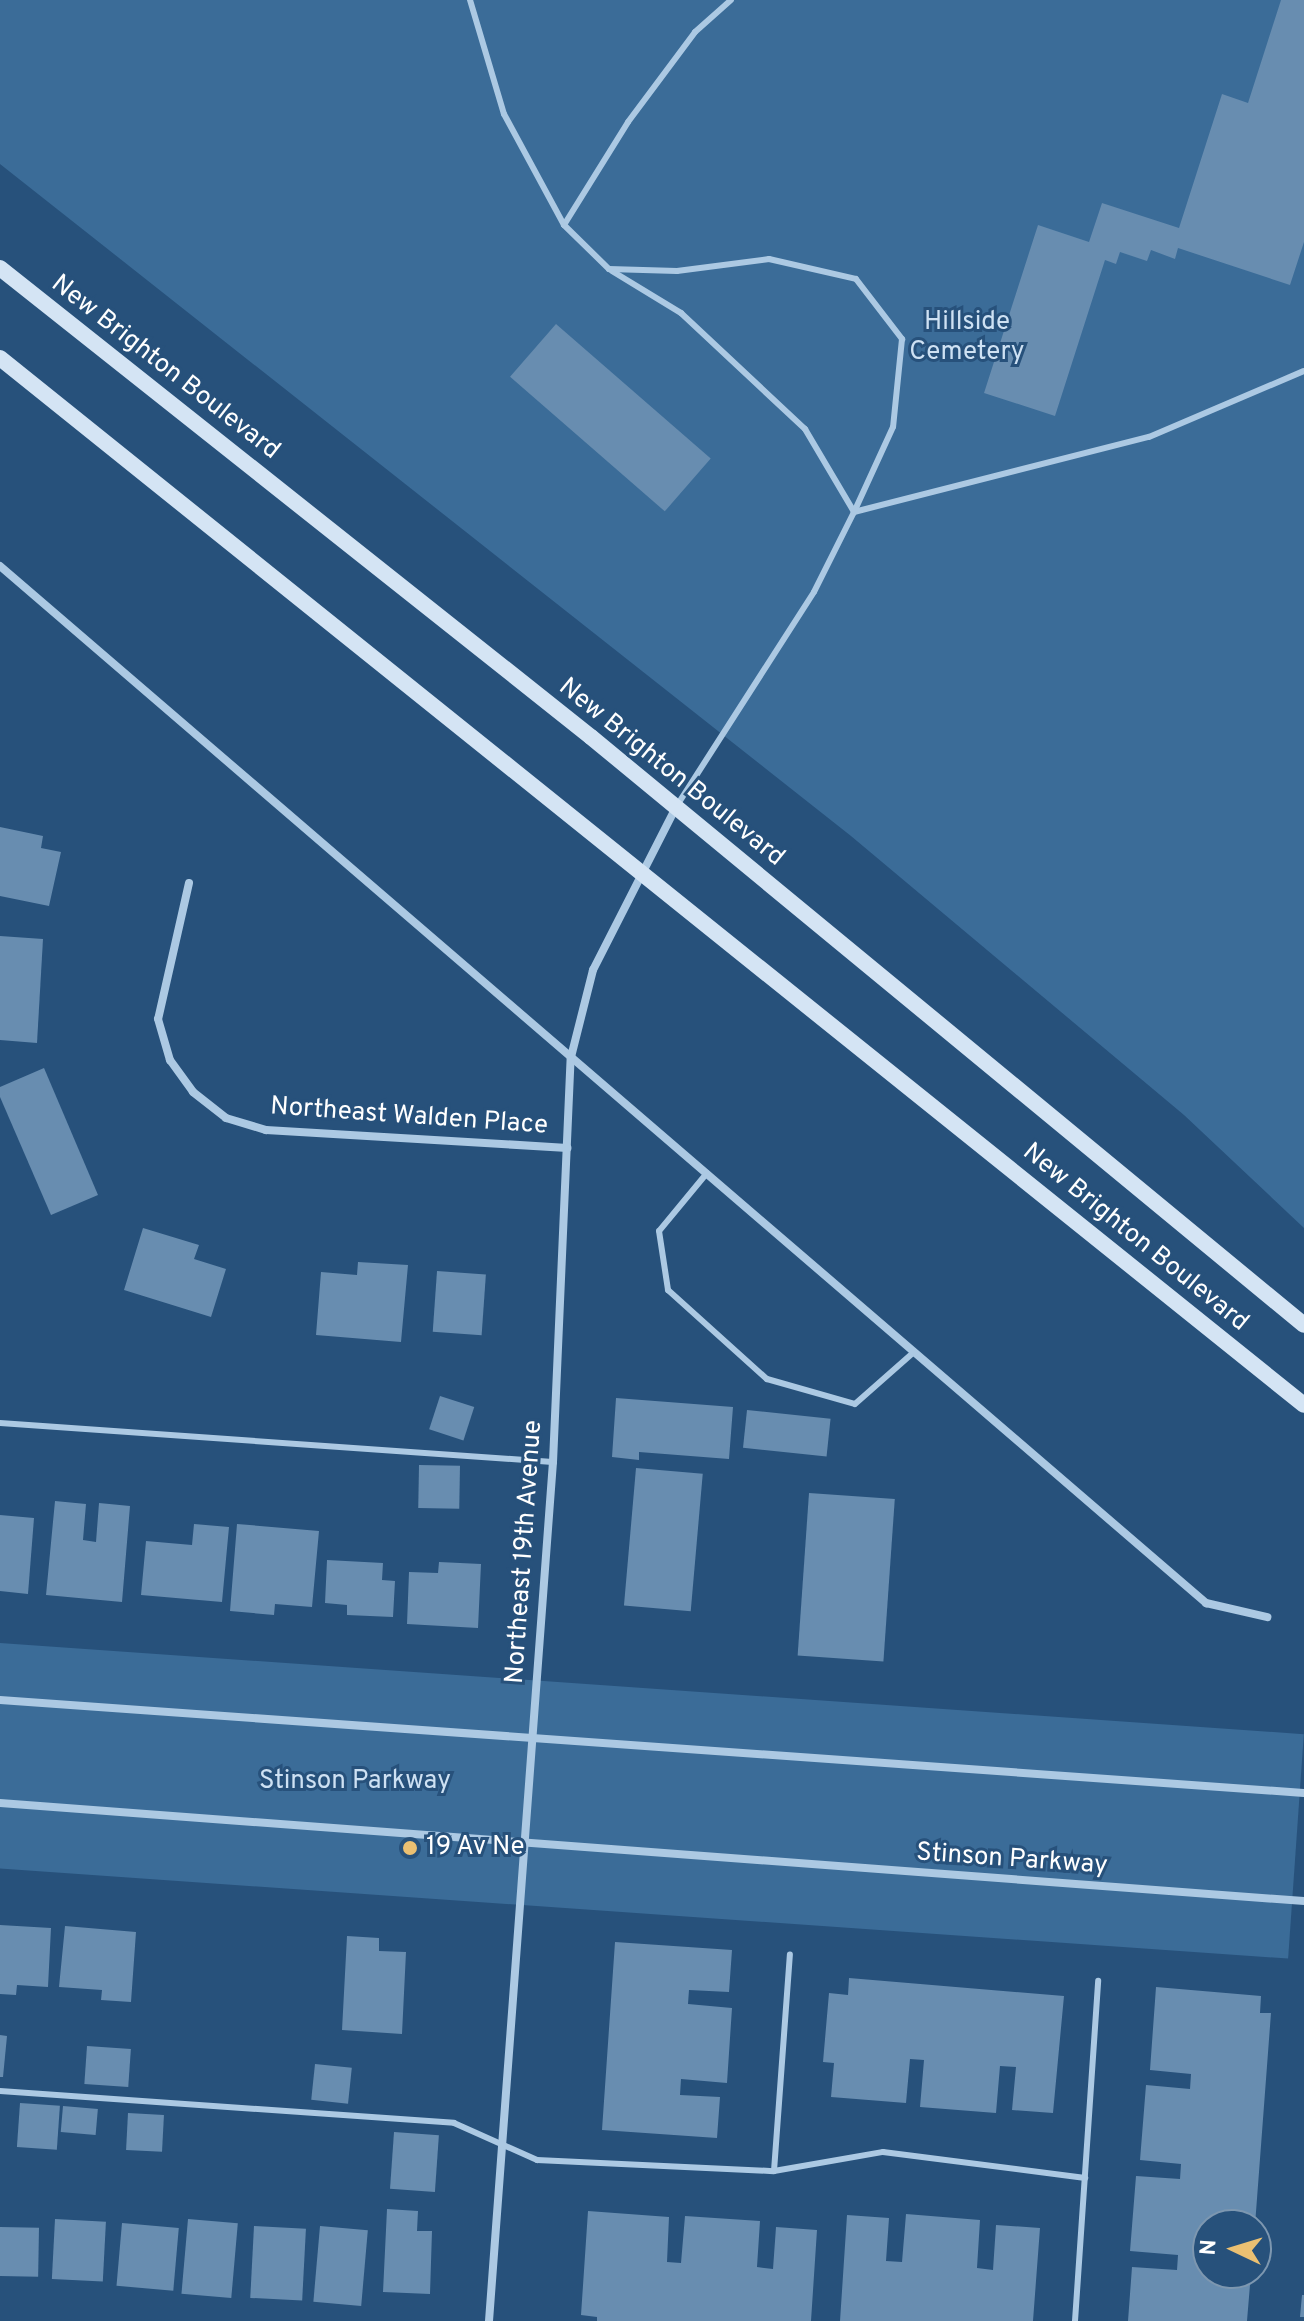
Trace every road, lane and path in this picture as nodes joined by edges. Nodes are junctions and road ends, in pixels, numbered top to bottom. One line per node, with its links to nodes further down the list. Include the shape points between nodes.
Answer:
1 (470, 0): 3 (lane, via 504,114)
2 (731, 0): 3 (lane, via 695,32 628,122)
3 (564, 225): 5 (lane)
4 (0, 268): 10 (main road, New Brighton Boulevard)
5 (609, 269): 8 (lane, via 681,313 805,429); 8 (lane, via 677,271 769,259 856,279 902,339 893,427)
6 (0, 358): 11 (main road, New Brighton Boulevard)
7 (1304, 371): 8 (lane, via 1149,437)
8 (854, 512): 10 (lane, via 814,592)
9 (0, 566): 13 (street)
10 (676, 807): 11 (street, Northeast 19th Avenue); 16 (main road, New Brighton Boulevard)
11 (641, 869): 13 (street, Northeast 19th Avenue, via 593,970); 18 (main road, New Brighton Boulevard)
12 (189, 883): 14 (street, Northeast Walden Place, via 158,1019 170,1060 193,1092 226,1118 266,1130)
13 (571, 1057): 14 (street, Northeast 19th Avenue); 15 (street)
14 (567, 1148): 20 (street, Northeast 19th Avenue)
15 (707, 1173): 17 (street); 17 (lane, via 659,1231 668,1290 767,1379 855,1404)
16 (1304, 1325)
17 (914, 1352): 21 (street, via 1206,1603)
18 (1304, 1405)
19 (0, 1423): 20 (lane)
20 (553, 1462): 23 (street, Northeast 19th Avenue)
21 (1267, 1617)
22 (0, 1700): 23 (street)
23 (531, 1739): 24 (street); 26 (street, Northeast 19th Avenue)
24 (1304, 1793)
25 (0, 1803): 26 (street, Stinson Parkway)
26 (523, 1844): 27 (street, Stinson Parkway); 31 (street, Northeast 19th Avenue)
27 (1304, 1901)
28 (790, 1955): 32 (lane)
29 (1098, 1981): 33 (lane)
30 (0, 2091): 31 (lane, via 454,2123)
31 (502, 2145): 32 (lane, via 537,2160); 34 (street, Northeast 19th Avenue)
32 (774, 2171): 33 (lane, via 883,2152)
33 (1085, 2178): 35 (lane)
34 (489, 2321)
35 (1075, 2321)

